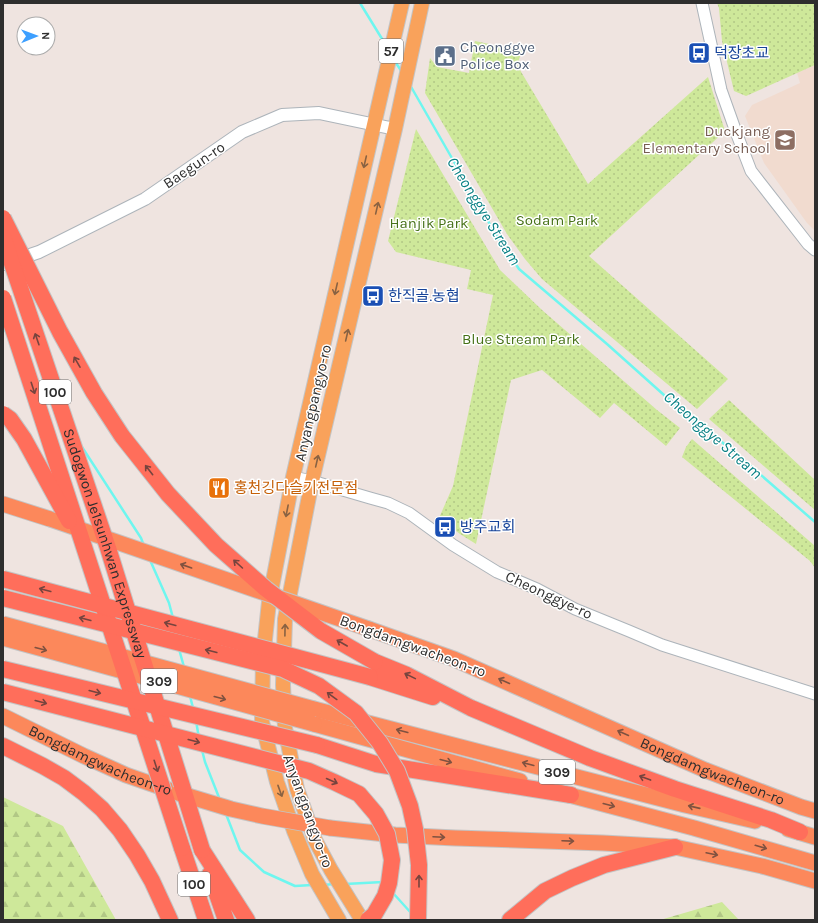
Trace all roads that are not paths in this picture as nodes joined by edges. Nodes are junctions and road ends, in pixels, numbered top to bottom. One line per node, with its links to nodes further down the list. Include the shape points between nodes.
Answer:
1 (402, 3): 4 (main road, Anyangpangyo-ro / 57)
2 (422, 3): 5 (main road, Anyangpangyo-ro / 57)
3 (702, 3): 8 (street, via 721,90 752,171)
4 (374, 124): 5 (main road, Baegun-ro); 9 (main road, Baegun-ro, via 319,113 282,115 242,132 145,199 39,252); 12 (main road, Anyangpangyo-ro / 57, one-way to 12)
5 (395, 129): 13 (main road, Anyangpangyo-ro / 57, one-way to 5)
6 (3, 218): 21 (highway, one-way to 6, bridge, via 266,589 216,545 168,494 122,436 94,393 60,332)
7 (3, 237): 30 (highway, Sudogwon Je1sunhwan Expressway / 100, one-way to 7, bridge, via 108,548)
8 (815, 250)
9 (3, 264)
10 (3, 298): 15 (highway, Sudogwon Je1sunhwan Expressway / 100, one-way to 15, bridge)
11 (3, 414): 15 (highway, bridge, via 10,419 24,439)
12 (293, 477): 13 (street, Cheonggye-ro); 33 (main road, Anyangpangyo-ro / 57, one-way to 33, via 269,602 263,658 262,722 277,782 294,831 312,874)
13 (312, 481): 23 (street, Cheonggye-ro, via 388,502 409,513 453,545 497,572 575,609 662,645); 39 (main road, Anyangpangyo-ro / 57, one-way to 13, via 315,840 297,789 285,728 285,619)
14 (3, 504): 27 (highway, Bongdamgwacheon-ro, one-way to 14, bridge, via 705,770 454,659)
15 (88, 556): 36 (highway, Sudogwon Je1sunhwan Expressway / 100, one-way to 36, bridge)
16 (3, 579): 21 (highway, one-way to 16, bridge)
17 (3, 598): 41 (highway, one-way to 17, bridge, via 419,864 410,806 397,771 380,742 356,713 319,686 284,670)
18 (3, 624): 28 (highway, Bongdamgwacheon-ro / 309, one-way to 18, bridge, via 314,709)
19 (3, 638): 26 (highway, 309, one-way to 26, bridge)
20 (3, 669): 26 (highway, one-way to 26, bridge, via 317,745 376,764)
21 (373, 670): 28 (highway, one-way to 21, via 590,758)
22 (3, 692): 40 (highway, one-way to 40, bridge, via 308,771 358,794 376,814 387,834 392,860 385,896 374,915)
23 (815, 694)
24 (3, 716): 29 (highway, Bongdamgwacheon-ro, one-way to 29, bridge, via 126,775 178,793 262,816 330,828 395,835)
25 (3, 746): 35 (highway, via 64,778 102,809 120,830 152,881)
26 (571, 795): 31 (highway, 309, one-way to 31)
27 (815, 811)
28 (808, 835)
29 (675, 847): 32 (highway, Bongdamgwacheon-ro, one-way to 32, via 762,866); 34 (highway, via 604,865 572,878 545,891)
30 (202, 850): 37 (highway, Sudogwon Je1sunhwan Expressway / 100); 38 (highway)
31 (815, 863)
32 (815, 881)
33 (336, 914)
34 (511, 919)
35 (170, 920)
36 (206, 920)
37 (226, 920)
38 (247, 920)
39 (362, 920)
40 (368, 920)
41 (418, 920)

